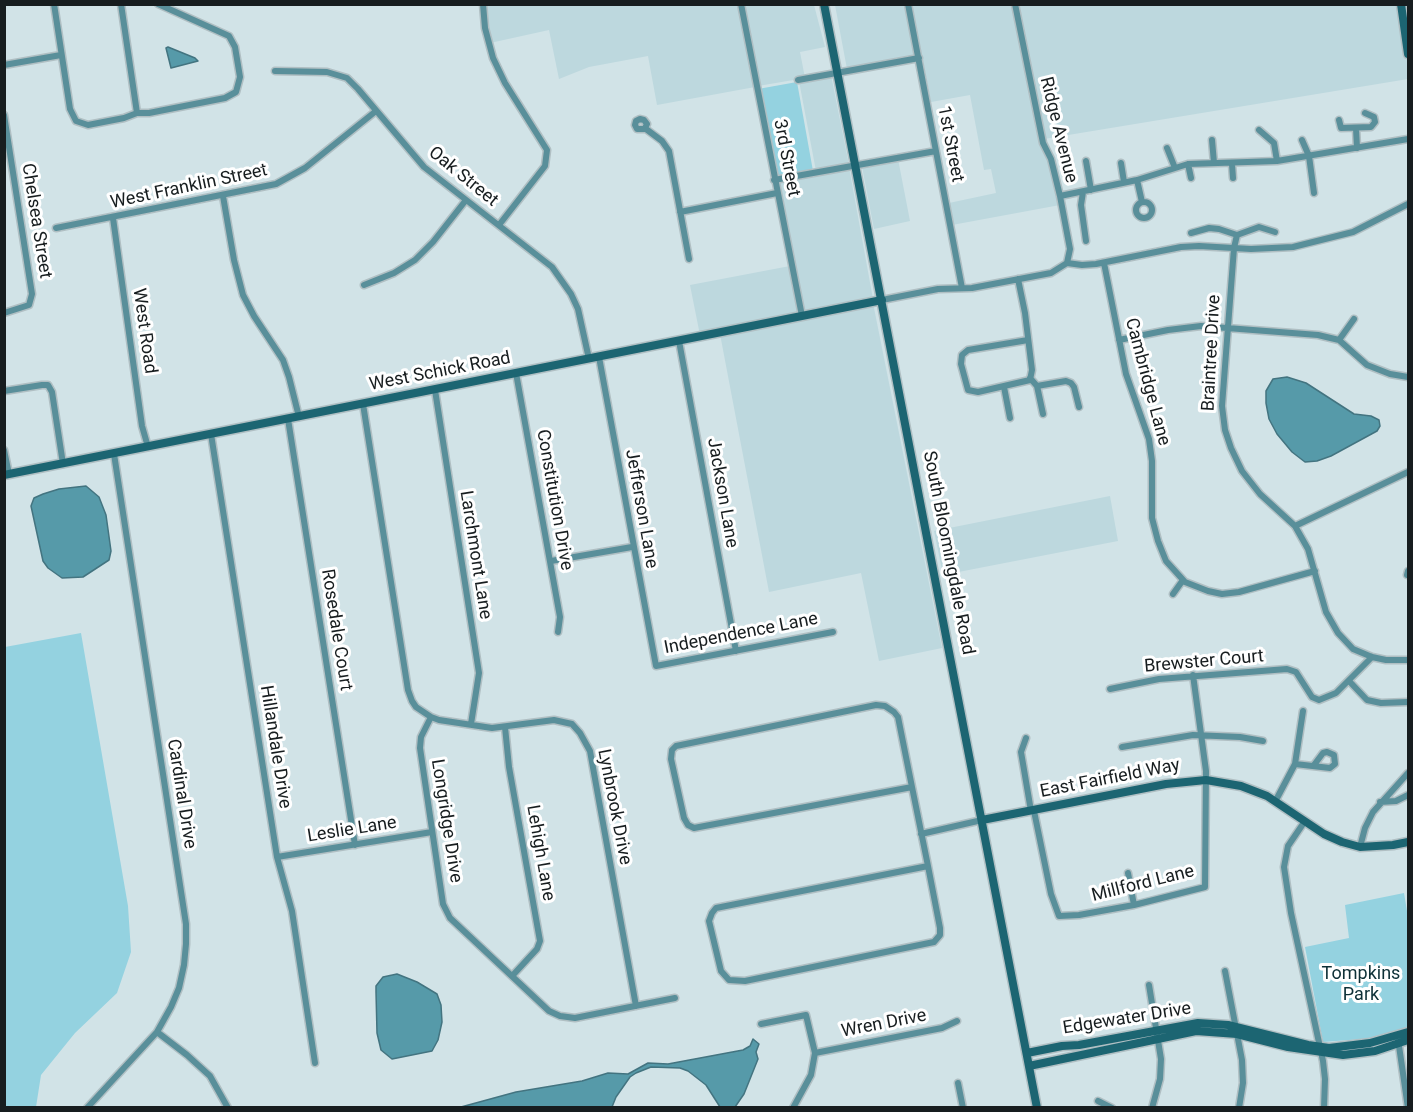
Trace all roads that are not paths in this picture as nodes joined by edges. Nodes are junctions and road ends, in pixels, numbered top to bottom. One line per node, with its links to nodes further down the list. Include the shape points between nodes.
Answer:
1 (54, 4): 11 (street)
2 (121, 4): 18 (street)
3 (158, 4): 18 (street, via 229,36 235,47 240,82 236,92 225,98)
4 (483, 4): 56 (street, via 493,58 548,154 545,166)
5 (741, 4): 42 (street, 3rd Street)
6 (824, 4): 15 (street, South Bloomingdale Road)
7 (908, 4): 12 (street, 1st Street)
8 (1015, 4): 50 (street, Ridge Avenue, via 1043,143)
9 (1401, 4): 10 (street)
10 (1408, 54)
11 (61, 55): 13 (street); 18 (street, via 70,109 76,121 92,124)
12 (918, 58): 15 (street); 30 (street, 1st Street)
13 (4, 65)
14 (275, 71): 17 (street, Oak Street, via 327,72 347,78)
15 (838, 73): 16 (street); 38 (street, South Bloomingdale Road)
16 (798, 80)
17 (376, 111): 49 (street, West Franklin Street, via 295,175 266,188); 51 (street, Oak Street, via 424,166)
18 (137, 113)
19 (1365, 113): 23 (street, via 1374,117 1375,122 1371,127)
20 (4, 115): 70 (street, Chelsea Street, via 32,294 30,305)
21 (1339, 120): 23 (street, via 1341,128)
22 (645, 128): 54 (street, via 669,152)
23 (1356, 128): 29 (street)
24 (1259, 130): 33 (street, via 1274,142)
25 (1408, 139): 29 (street)
26 (1212, 140): 35 (street)
27 (1302, 140): 31 (street)
28 (1167, 148): 39 (street)
29 (1357, 148): 31 (street)
30 (936, 151): 38 (street); 68 (street, 1st Street)
31 (1309, 156): 33 (street); 48 (street)
32 (1086, 161): 45 (street)
33 (1277, 161): 37 (street)
34 (1121, 163): 44 (street)
35 (1214, 163): 36 (street); 37 (street)
36 (1188, 164): 39 (street); 40 (street)
37 (1232, 164): 41 (street)
38 (855, 165): 42 (street); 69 (street, South Bloomingdale Road)
39 (1175, 168): 43 (street)
40 (1191, 178)
41 (1233, 178)
42 (774, 180): 47 (street, 3rd Street)
43 (1137, 180): 44 (street); 52 (street)
44 (1124, 182): 45 (street)
45 (1091, 190): 46 (street)
46 (1083, 192): 50 (street); 61 (street)
47 (777, 193): 54 (street); 71 (street, 3rd Street)
48 (1314, 193)
49 (223, 196): 55 (street, West Franklin Street); 90 (street, via 243,295 283,360)
50 (1060, 196): 64 (street, Ridge Avenue, via 1070,249)
51 (466, 200): 56 (street, Oak Street); 67 (street, via 416,260)
52 (1142, 202)
53 (1408, 204): 62 (street, via 1364,228 1328,239 1279,249)
54 (680, 212): 63 (street)
55 (113, 218): 57 (street, West Franklin Street); 94 (street, West Road)
56 (499, 225): 79 (street, Oak Street, via 542,257 563,281 578,309)
57 (57, 228)
58 (1275, 232): 60 (street, via 1259,227)
59 (1191, 233): 60 (street, via 1209,228)
60 (1237, 235): 62 (street, Braintree Drive)
61 (1086, 241)
62 (1234, 248): 65 (street, via 1181,247); 73 (street, Braintree Drive)
63 (689, 259)
64 (1067, 262): 65 (street); 66 (street, via 1051,273)
65 (1104, 263): 75 (street, Cambridge Lane)
66 (1018, 279): 68 (street); 74 (street)
67 (364, 285)
68 (962, 288): 69 (street)
69 (882, 300): 71 (street, West Schick Road); 133 (street, South Bloomingdale Road)
70 (4, 313)
71 (802, 316): 77 (street, West Schick Road)
72 (1354, 319): 76 (street)
73 (1228, 327): 75 (street, via 1180,328); 76 (street); 100 (street, Braintree Drive, via 1222,406 1229,443 1250,482)
74 (1028, 340): 82 (street); 84 (street, via 968,350 962,356 968,390)
75 (1119, 340): 104 (street, Cambridge Lane, via 1128,383 1149,439 1152,518 1158,541 1166,561)
76 (1339, 340): 81 (street, via 1367,365)
77 (679, 341): 78 (street, West Schick Road); 108 (street, Jackson Lane)
78 (599, 357): 79 (street, West Schick Road); 101 (street, Jefferson Lane)
79 (589, 359): 80 (street, West Schick Road)
80 (516, 374): 85 (street, West Schick Road); 102 (street, Constitution Drive)
81 (1408, 377)
82 (1030, 378): 83 (street); 84 (street)
83 (1037, 386): 88 (street, via 1071,383); 89 (street)
84 (1004, 387): 91 (street)
85 (435, 390): 87 (street, West Schick Road); 118 (street, Larchmont Lane, via 479,673)
86 (4, 391): 97 (street, via 48,386)
87 (363, 404): 90 (street, West Schick Road); 117 (street, via 408,690 416,707)
88 (1078, 407)
89 (1043, 414)
90 (299, 417): 92 (street, West Schick Road)
91 (1010, 418)
92 (288, 419): 93 (street, West Schick Road); 138 (street, Rosedale Court)
93 (211, 434): 94 (street, West Schick Road); 140 (street, Hillandale Drive)
94 (148, 447): 96 (street, West Schick Road)
95 (4, 450): 99 (street)
96 (114, 454): 97 (street, West Schick Road); 152 (street, Cardinal Drive, via 186,924 181,980)
97 (63, 464): 99 (street, West Schick Road)
98 (1408, 472): 100 (street)
99 (7, 474)
100 (1295, 526): 103 (street, Braintree Drive)
101 (633, 547): 102 (street); 111 (street, Jefferson Lane)
102 (550, 561): 106 (street, Constitution Drive, via 560,617)
103 (1315, 571): 104 (street, Cambridge Lane, via 1232,593 1208,591); 109 (street, Braintree Drive, via 1326,612 1338,633 1353,649)
104 (1183, 580): 105 (street)
105 (1173, 594)
106 (558, 632)
107 (833, 632): 108 (street, Independence Lane)
108 (735, 651): 111 (street, Independence Lane)
109 (1372, 657): 110 (street, Braintree Drive); 113 (street)
110 (1408, 660)
111 (656, 666)
112 (1193, 675): 113 (street, Brewster Court, via 1293,670 1316,700 1336,693); 114 (street, Brewster Court); 120 (street, Millford Lane)
113 (1350, 682): 115 (street, via 1367,700 1381,704)
114 (1110, 688)
115 (1408, 702)
116 (1303, 711): 124 (street)
117 (430, 717): 118 (street, Lynbrook Drive); 135 (street, Longridge Drive, via 420,748)
118 (471, 724): 119 (street, Lynbrook Drive)
119 (505, 728): 145 (street, Lehigh Lane, via 540,941 537,950); 148 (street, Lynbrook Drive, via 554,720 572,724 586,742)
120 (1202, 735): 122 (street); 123 (street); 127 (street, Millford Lane)
121 (1026, 738): 132 (street, Millford Lane, via 1021,752)
122 (1263, 741)
123 (1122, 747)
124 (1294, 764): 125 (street); 130 (street)
125 (1314, 765)
126 (1408, 773): 131 (street)
127 (1206, 780): 130 (street, East Fairfield Way, via 1241,786); 132 (street, East Fairfield Way, via 1166,784); 143 (street, Millford Lane, via 1207,888)
128 (912, 787): 128 (street, via 898,717 885,706 684,743 672,750 684,818 694,828); 136 (street)
129 (1408, 795): 131 (street)
130 (1276, 800): 134 (street, East Fairfield Way)
131 (1380, 802): 139 (street, via 1365,828)
132 (1032, 811): 133 (street, East Fairfield Way); 143 (street, Millford Lane, via 1058,918)
133 (982, 820): 136 (street); 159 (street, South Bloomingdale Road)
134 (1305, 821): 139 (street, East Fairfield Way, via 1335,840); 157 (street, via 1288,846 1284,867)
135 (432, 832): 138 (street, Leslie Lane); 145 (street, Longridge Drive, via 447,913)
136 (921, 834): 141 (street)
137 (1408, 842): 139 (street, East Fairfield Way)
138 (355, 845): 140 (street, Leslie Lane)
139 (1360, 847)
140 (277, 857): 160 (street, Hillandale Drive, via 292,911)
141 (928, 866): 141 (street, via 940,928 934,942 745,981 729,980 721,971 710,921 716,908)
142 (1128, 873): 143 (street)
143 (1134, 905)
144 (1225, 971): 151 (street)
145 (513, 975): 148 (street, Longridge Drive, via 549,1011 566,1017)
146 (1149, 985): 154 (street)
147 (675, 998): 148 (street, Longridge Drive)
148 (636, 1006)
149 (957, 1021): 158 (street, Wren Drive, via 942,1028)
150 (761, 1024): 158 (street, via 806,1015)
151 (1236, 1031): 154 (street, Edgewater Drive); 157 (street, Edgewater Drive); 171 (street, via 1243,1071)
152 (157, 1032): 164 (street, Cardinal Drive); 165 (street, via 210,1076)
153 (1408, 1032): 155 (street, Edgewater Drive)
154 (1158, 1034): 159 (street, Edgewater Drive); 161 (street, Edgewater Drive); 170 (street, via 1161,1073)
155 (1398, 1039): 156 (street, Edgewater Drive); 157 (street, Edgewater Drive, via 1375,1051 1355,1054); 173 (street)
156 (1408, 1040)
157 (1320, 1050): 172 (street)
158 (815, 1053): 166 (street, via 811,1075)
159 (1027, 1053): 161 (street, South Bloomingdale Road)
160 (315, 1063)
161 (1029, 1066): 168 (street, South Bloomingdale Road)
162 (958, 1083): 167 (street)
163 (1098, 1101): 169 (street)
164 (87, 1107)
165 (228, 1107)
166 (793, 1107)
167 (963, 1107)
168 (1037, 1107)
169 (1112, 1107)
170 (1152, 1107)
171 (1239, 1107)
172 (1324, 1107)
173 (1408, 1107)

